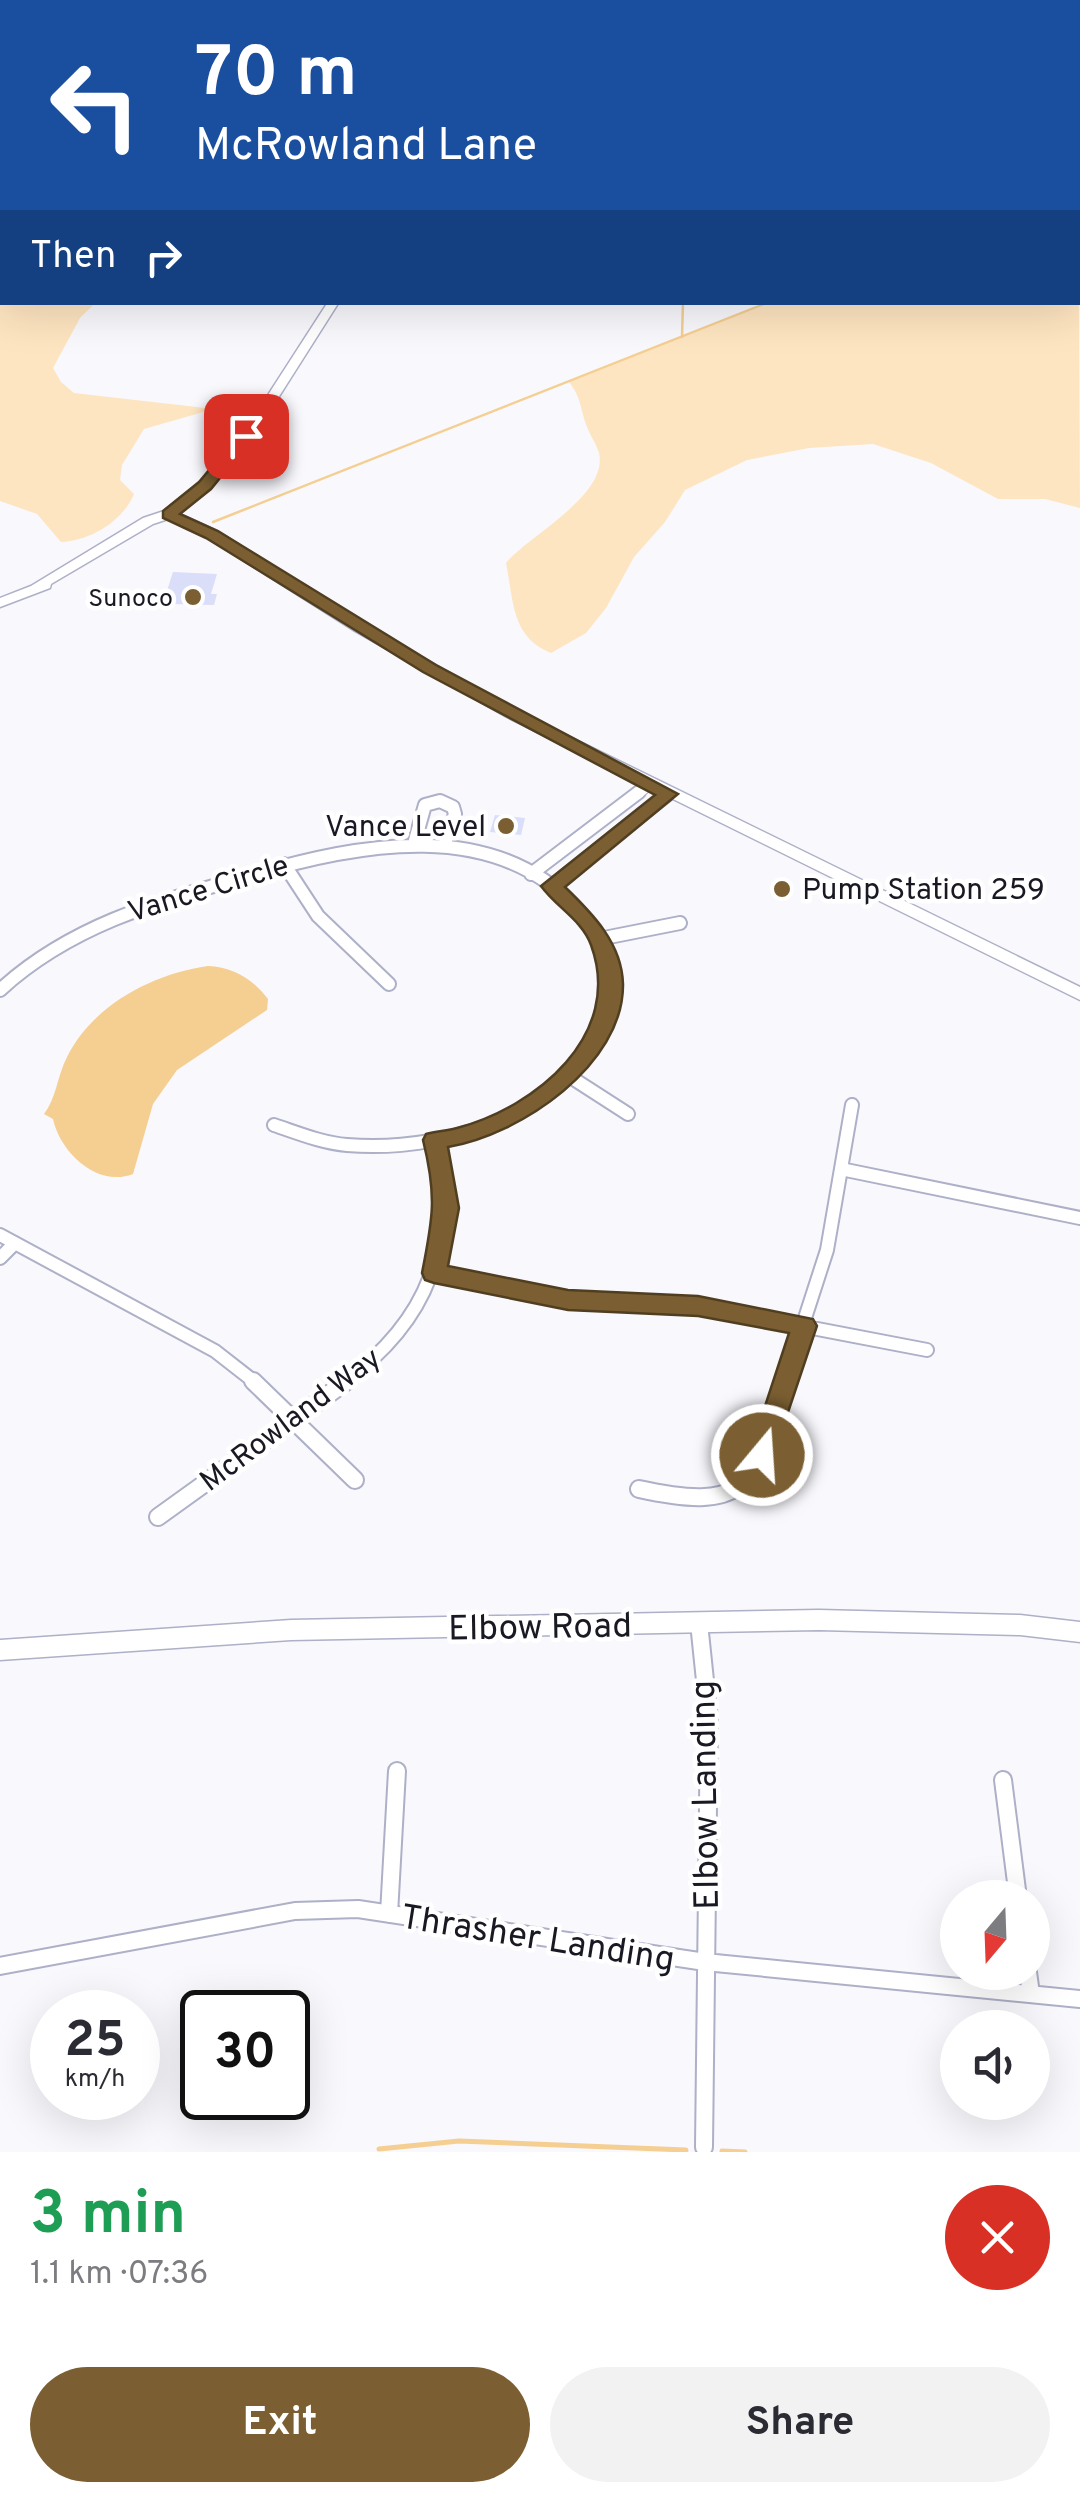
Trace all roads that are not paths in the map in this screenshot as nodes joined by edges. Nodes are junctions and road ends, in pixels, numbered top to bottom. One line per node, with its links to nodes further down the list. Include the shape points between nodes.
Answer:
1 (332, 305): 2 (main road, via 220,470)
2 (169, 514): 3 (main road, via 163,526 122,551); 4 (main road, via 430,668)
3 (0, 602)
4 (649, 784): 5 (main road); 9 (street)
5 (668, 794): 10 (street); 15 (main road)
6 (414, 844): 7 (street, Vance Circle); 7 (street, via 425,805 440,801 455,814); 8 (street, Vance Circle, via 339,850)
7 (444, 846): 9 (street, Vance Circle)
8 (284, 864): 13 (street, via 318,916); 14 (street, Vance Circle, via 96,924 36,959)
9 (531, 874): 10 (street, Vance Circle)
10 (552, 886): 12 (street, Vance Circle)
11 (680, 924): 12 (street)
12 (599, 939): 16 (street, Vance Circle, via 610,973 609,1002 595,1042)
13 (388, 984)
14 (0, 990)
15 (1080, 994)
16 (569, 1076): 18 (street); 20 (street, Vance Circle, via 505,1119)
17 (852, 1105): 21 (street)
18 (628, 1114)
19 (274, 1125): 20 (street, Vance Circle, via 348,1145)
20 (435, 1140): 26 (street, McRowland Way, via 447,1208)
21 (841, 1169): 22 (street); 27 (street)
22 (1080, 1218)
23 (0, 1235): 24 (street)
24 (15, 1243): 25 (street); 29 (street, via 214,1351)
25 (0, 1258)
26 (434, 1273): 27 (street, via 568,1300 698,1306); 29 (street, McRowland Way, via 374,1361)
27 (804, 1326): 28 (street); 31 (street, via 747,1484 718,1499 699,1500)
28 (927, 1350)
29 (296, 1420): 30 (street); 32 (street, McRowland Way)
30 (355, 1480)
31 (640, 1489)
32 (158, 1518)
33 (699, 1623): 34 (main road, Elbow Road, via 938,1622); 35 (main road, Elbow Road, via 291,1630); 40 (street, Elbow Landing, via 709,1719)
34 (1080, 1632)
35 (0, 1650)
36 (396, 1771): 39 (street)
37 (1002, 1780): 38 (street)
38 (1016, 1880)
39 (389, 1914): 40 (street, Thrasher Landing); 41 (street, Thrasher Landing, via 295,1911)
40 (705, 1962): 43 (street, Thrasher Landing); 45 (street, Elbow Landing)
41 (0, 1966)
42 (1031, 1990): 43 (street)
43 (1032, 1994): 44 (street, Thrasher Landing)
44 (1080, 1999)
45 (704, 2147)

